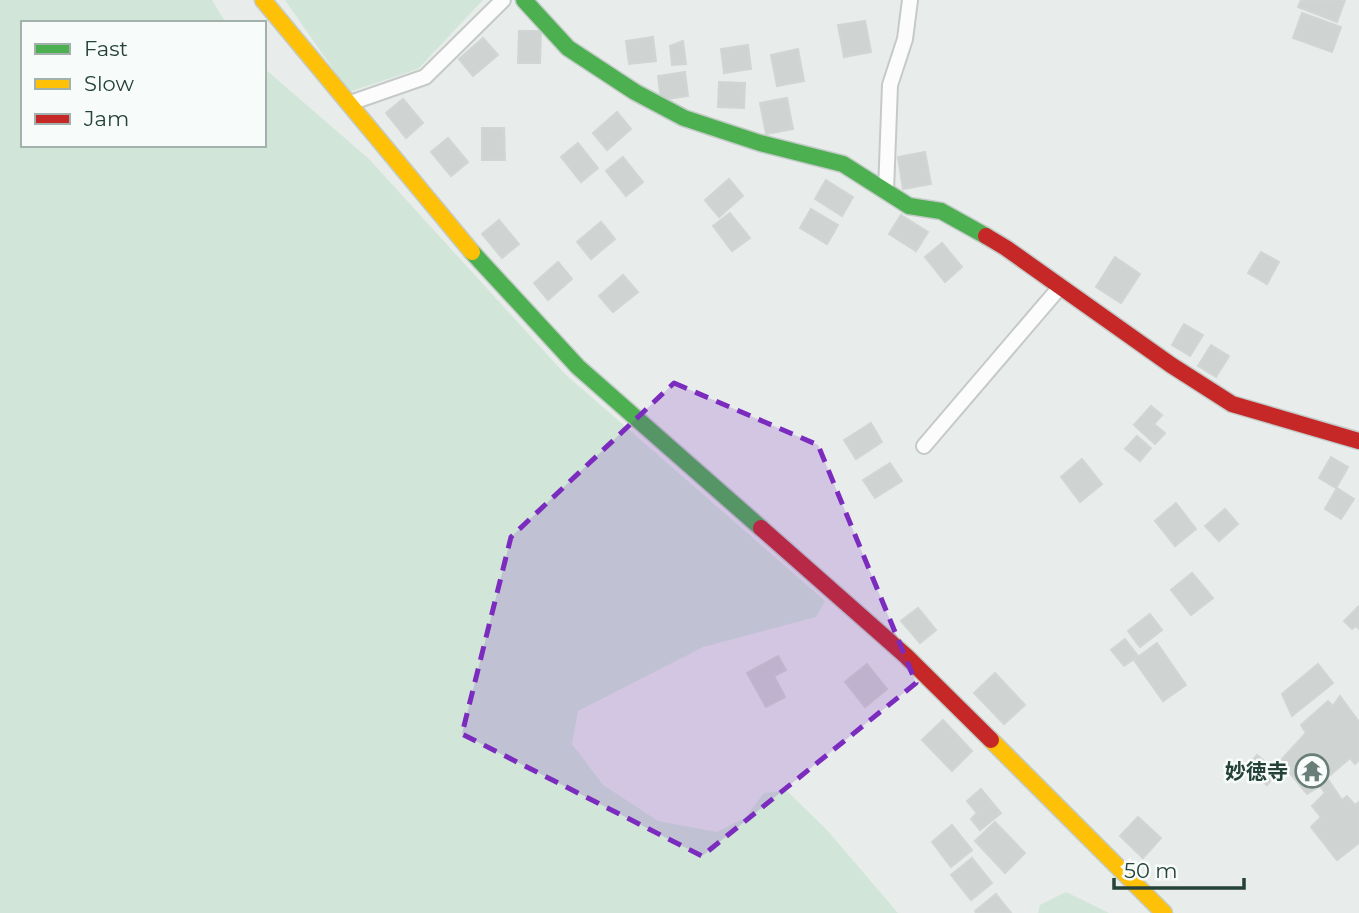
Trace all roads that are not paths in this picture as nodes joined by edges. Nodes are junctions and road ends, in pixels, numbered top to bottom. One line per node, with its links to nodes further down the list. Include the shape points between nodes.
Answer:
1 (262, 0): 5 (street)
2 (503, 0): 5 (street, via 425,77)
3 (524, 0): 6 (street, via 568,48 684,118 843,164)
4 (910, 0): 6 (street, via 905,38 890,85)
5 (350, 103): 10 (street, via 461,239 578,367 906,656)
6 (886, 191): 7 (street, via 909,206 941,211 1006,247)
7 (1060, 287): 8 (street, via 1232,404); 9 (street)
8 (1359, 441)
9 (925, 446)
10 (1164, 913)

